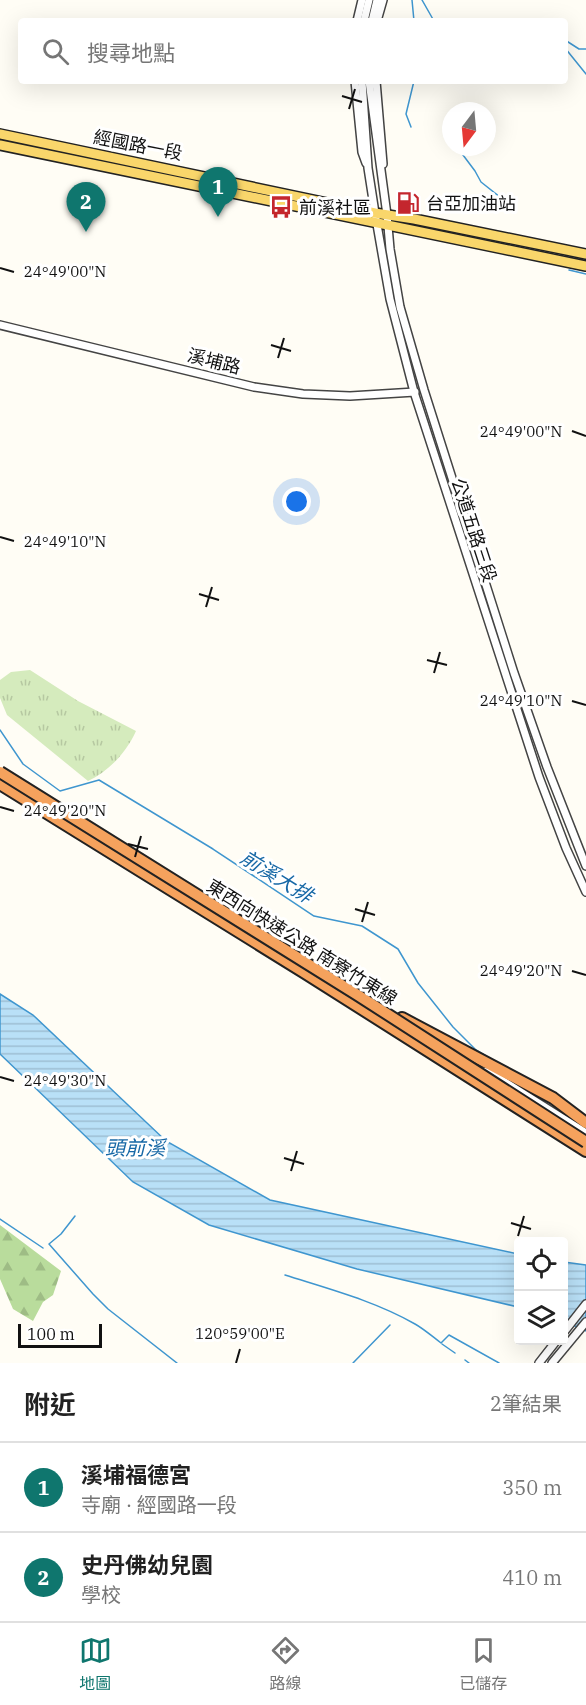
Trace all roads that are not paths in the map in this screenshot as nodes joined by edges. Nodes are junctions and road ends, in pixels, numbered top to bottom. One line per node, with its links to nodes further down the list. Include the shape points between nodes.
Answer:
1 (363, 0): 5 (street)
2 (369, 0): 6 (street)
3 (376, 0): 7 (street)
4 (382, 0): 8 (street)
5 (358, 18)
6 (364, 18)
7 (373, 18)
8 (379, 18)
9 (355, 84): 15 (street, 公道五路三段, via 362,152)
10 (362, 84): 15 (street, 公道五路三段)
11 (369, 84): 16 (street, 公道五路三段)
12 (376, 84): 16 (street, 公道五路三段)
13 (0, 134): 17 (main road, 經國路一段)
14 (0, 145): 19 (main road, 經國路一段)
15 (368, 168): 17 (street, 公道五路三段)
16 (381, 170): 18 (street, 公道五路三段)
17 (375, 213): 18 (main road, 經國路一段); 19 (street, 公道五路三段)
18 (387, 215): 20 (street, 公道五路三段); 21 (main road, 經國路一段)
19 (377, 223): 20 (main road, 經國路一段); 25 (street, 公道五路三段, via 390,299)
20 (388, 226): 22 (main road, 經國路一段); 24 (street, 公道五路三段, via 400,307)
21 (586, 254)
22 (586, 266)
23 (0, 325): 25 (street, 溪埔路, via 254,387 350,396)
24 (424, 390): 25 (street, 溪埔路); 28 (street, 公道五路三段, via 514,673)
25 (414, 392): 29 (street, 公道五路三段, via 539,777)
26 (0, 770): 30 (street); 34 (highway, 東西向快速公路 南寮竹東線, bridge)
27 (0, 784): 35 (highway, 東西向快速公路 南寮竹東線)
28 (586, 866)
29 (586, 892)
30 (374, 1002): 31 (street); 31 (street, via 380,1012)
31 (399, 1021): 32 (highway, via 553,1098); 33 (street, via 471,1070 489,1072)
32 (586, 1123)
33 (586, 1133)
34 (586, 1142)
35 (586, 1151)
36 (586, 1304): 38 (street)
37 (586, 1322): 41 (street)
38 (568, 1327)
39 (554, 1345): 40 (street)
40 (539, 1363)
41 (552, 1363)

